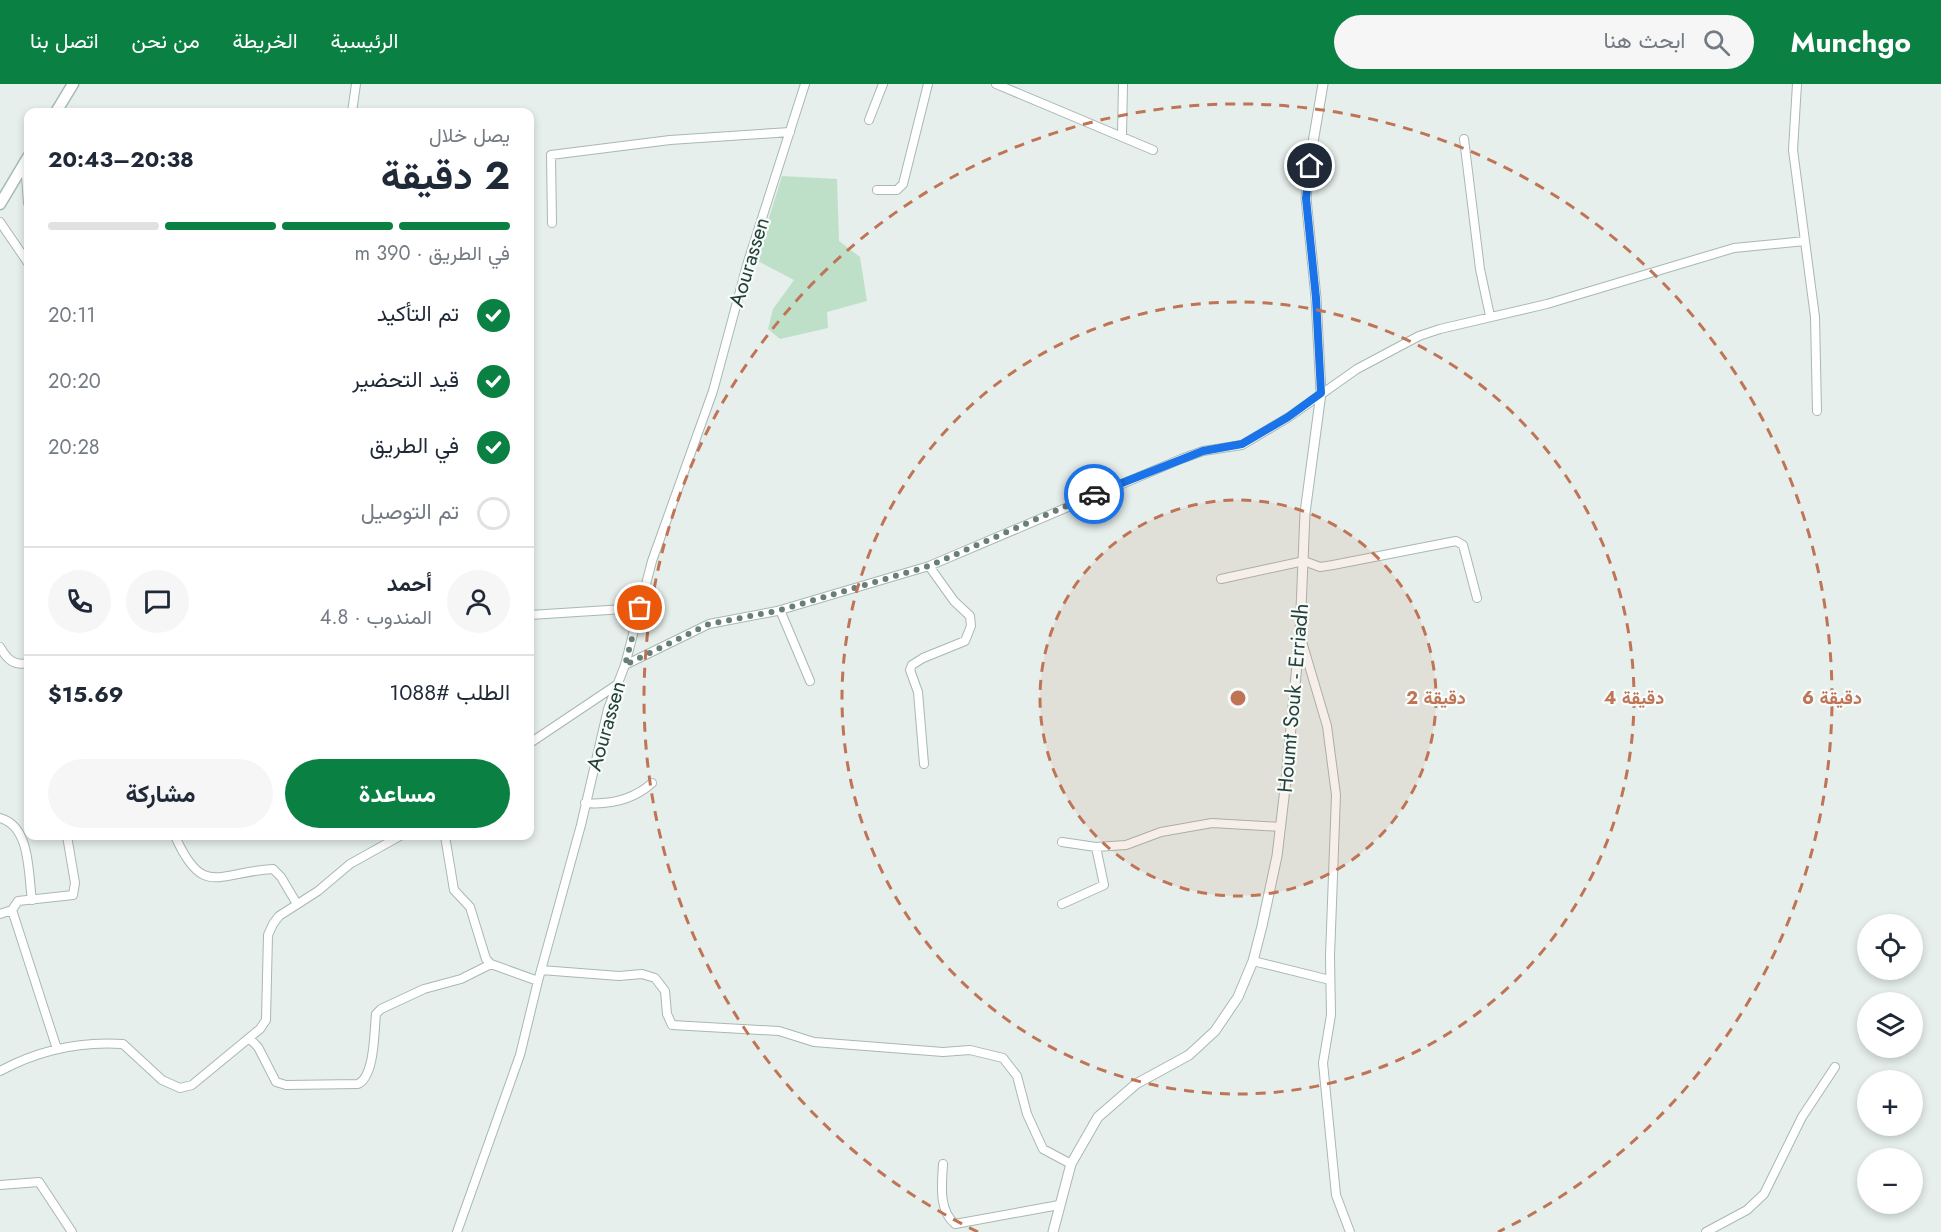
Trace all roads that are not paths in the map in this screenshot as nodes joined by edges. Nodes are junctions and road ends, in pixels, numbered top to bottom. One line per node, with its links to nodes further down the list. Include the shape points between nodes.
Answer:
1 (73, 84): 10 (main road)
2 (356, 84): 11 (street)
3 (805, 84): 13 (street, Aourassen)
4 (883, 84): 12 (street)
5 (928, 84): 18 (street, via 903,184 897,190)
6 (1123, 84): 14 (street)
7 (1323, 84): 25 (street, Houmt Souk - Erriadh, via 1306,198)
8 (1797, 84): 22 (street, via 1792,150)
9 (1000, 85): 14 (street)
10 (58, 108)
11 (353, 108)
12 (869, 120)
13 (790, 132): 21 (street, via 670,140 550,155); 31 (street, Aourassen, via 747,265 713,391 652,561)
14 (1122, 135): 16 (street)
15 (1464, 139): 24 (street, via 1480,269)
16 (1153, 150)
17 (24, 165): 19 (main road)
18 (876, 190)
19 (0, 204)
20 (0, 222): 23 (street)
21 (552, 223)
22 (1805, 241): 24 (street, via 1734,248 1546,304); 26 (street, via 1816,325)
23 (24, 257)
24 (1490, 316): 25 (street, via 1419,336)
25 (1321, 393): 27 (street, Houmt Souk - Erriadh, via 1305,513); 28 (street, via 1242,444 1181,459)
26 (1817, 411)
27 (1304, 561): 29 (street); 30 (street, via 1320,567 1459,541); 34 (street, Houmt Souk - Erriadh)
28 (929, 566): 32 (street); 41 (street, via 971,621 965,641 923,658 910,670 918,692)
29 (1221, 579)
30 (1477, 598)
31 (640, 608): 33 (street); 37 (street, Aourassen)
32 (780, 610): 37 (street, via 709,624); 38 (street)
33 (534, 615)
34 (1300, 633): 45 (street, Houmt Souk - Erriadh); 60 (street, via 1327,726 1336,795)
35 (0, 647): 36 (street, via 7,659)
36 (24, 663)
37 (625, 665): 39 (street, Aourassen)
38 (810, 681)
39 (618, 684): 40 (street); 43 (street, Aourassen)
40 (534, 740)
41 (924, 764)
42 (652, 783): 43 (street, via 637,795 622,800 602,805)
43 (585, 803): 59 (street, Aourassen)
44 (0, 818): 52 (street, via 19,829)
45 (1281, 827): 51 (street, via 1212,823 1161,832 1126,845); 57 (street, Houmt Souk - Erriadh)
46 (68, 840): 52 (street, via 75,883 73,895)
47 (177, 840): 53 (street, via 187,863 201,876 212,878 273,869)
48 (392, 840): 53 (street, via 363,855)
49 (446, 840): 58 (street, via 454,890 470,906 482,951)
50 (1062, 842): 51 (street)
51 (1096, 847): 54 (street, via 1104,885)
52 (32, 900): 55 (street, via 18,901)
53 (297, 904): 62 (street, via 279,916 269,930 266,1020)
54 (1062, 904)
55 (12, 910): 56 (street); 63 (street)
56 (0, 914)
57 (1253, 961): 60 (street); 67 (street, Houmt Souk - Erriadh, via 1238,997 1215,1031 1189,1054 1122,1095 1098,1117)
58 (491, 964): 61 (street); 62 (street, via 381,1009 376,1014 367,1077 358,1084 276,1082)
59 (541, 970): 61 (street, Aourassen); 67 (street, via 642,974 655,978 665,991 672,1025 779,1031 814,1042 943,1052 970,1050 1003,1058 1017,1076 1042,1149)
60 (1330, 980): 73 (street, via 1331,1016 1323,1078 1336,1195)
61 (538, 981): 71 (street, Aourassen, via 512,1080)
62 (249, 1038): 63 (street, via 201,1079 184,1088 162,1080 123,1044)
63 (57, 1049): 65 (street, via 19,1060)
64 (1835, 1067): 74 (street, via 1803,1117 1764,1194 1747,1210)
65 (0, 1071)
66 (943, 1164): 69 (street, via 942,1192 948,1218 955,1224)
67 (1071, 1164): 69 (street, Houmt Souk - Erriadh)
68 (0, 1185): 70 (street, via 39,1182)
69 (1059, 1205): 72 (street, Houmt Souk - Erriadh)
70 (72, 1232)
71 (457, 1232)
72 (1053, 1232)
73 (1350, 1232)
74 (1706, 1232)

